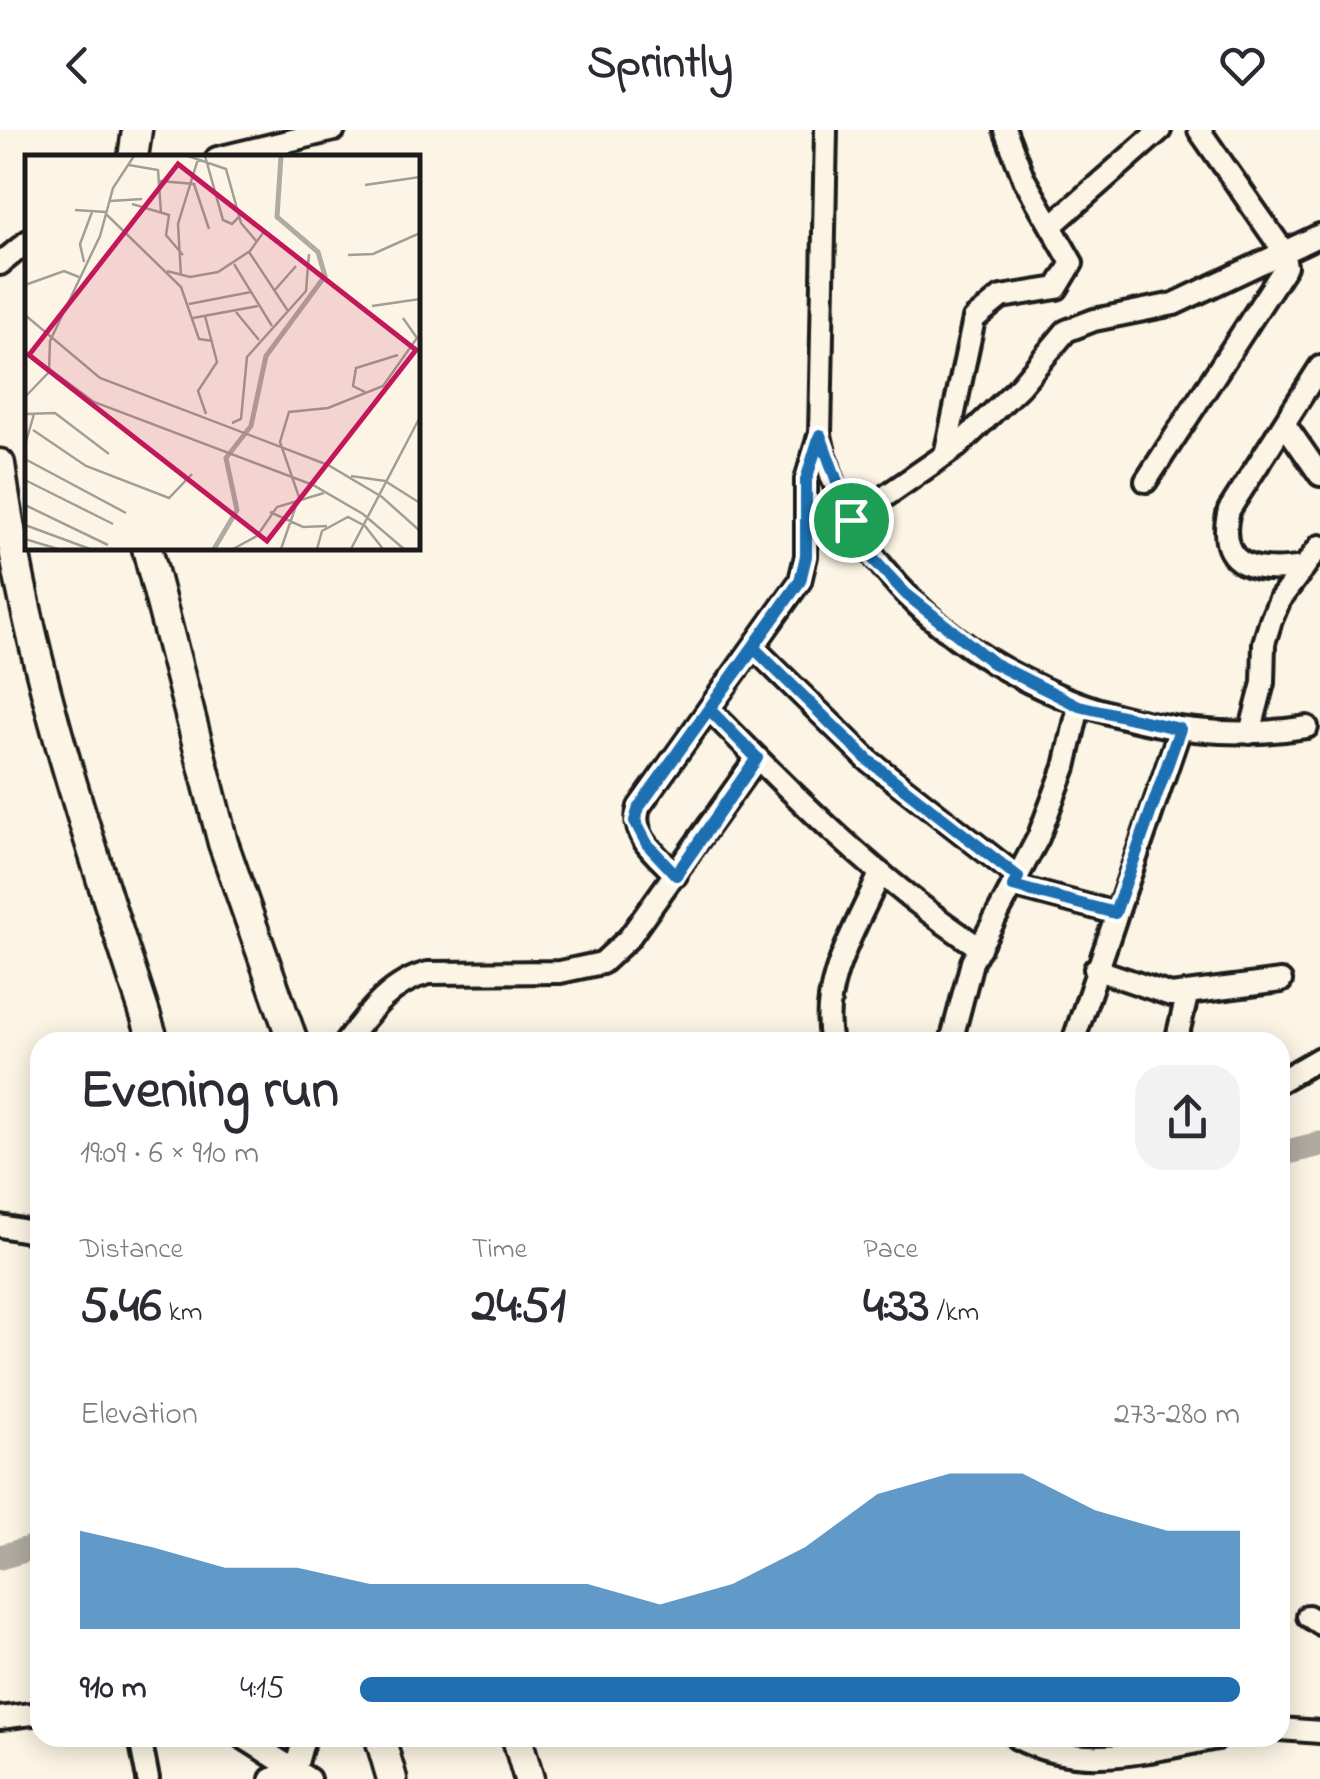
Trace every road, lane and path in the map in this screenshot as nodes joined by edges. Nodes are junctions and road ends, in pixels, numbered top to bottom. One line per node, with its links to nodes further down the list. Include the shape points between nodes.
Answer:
1 (137, 130): 7 (highway)
2 (334, 130): 8 (street)
3 (826, 130): 16 (street)
4 (1005, 130): 9 (street)
5 (1160, 130): 9 (street)
6 (1200, 130): 12 (street)
7 (133, 155)
8 (229, 155)
9 (1052, 225): 17 (street, via 1072,263 1070,274 1057,288 1001,296 974,318)
10 (1320, 235): 12 (street)
11 (25, 243): 13 (street)
12 (1282, 250): 17 (street, via 1174,304 1066,331 1020,386); 20 (street, via 1283,274)
13 (0, 264)
14 (1320, 367): 15 (street)
15 (1286, 426): 19 (street); 24 (street, via 1229,510 1225,540 1245,565)
16 (820, 435): 21 (street); 25 (street, via 806,480 800,581)
17 (945, 455): 21 (street)
18 (0, 464): 40 (highway, via 14,570 54,730)
19 (1320, 475)
20 (1146, 481)
21 (851, 520): 26 (street, via 874,560 906,594 993,663)
22 (1320, 546): 24 (street)
23 (148, 550): 41 (highway, via 223,843)
24 (1304, 567): 30 (street, via 1271,620)
25 (754, 648): 27 (street); 34 (street, via 868,760)
26 (1079, 706): 29 (street); 34 (street, via 1065,767)
27 (709, 709): 31 (street); 32 (street, via 652,786 635,821)
28 (1307, 727): 30 (street)
29 (1180, 729): 30 (street); 35 (street)
30 (1250, 734)
31 (757, 758): 32 (street); 33 (street)
32 (676, 875): 42 (street, via 602,963 560,972 410,978)
33 (879, 876): 36 (street); 43 (street, via 832,992)
34 (1016, 881): 35 (street); 36 (street)
35 (1115, 913): 37 (street)
36 (980, 948): 44 (street)
37 (1095, 970): 39 (street); 45 (street)
38 (1281, 980): 39 (street)
39 (1187, 996): 46 (street)
40 (151, 1032)
41 (290, 1032)
42 (355, 1032)
43 (831, 1032)
44 (954, 1032)
45 (1076, 1032)
46 (1178, 1032)
47 (1320, 1058): 48 (street)
48 (1290, 1075)
49 (0, 1226): 50 (street)
50 (30, 1231)
51 (30, 1714): 52 (street)
52 (0, 1718)
53 (1290, 1730): 54 (street)
54 (1320, 1732)
55 (142, 1747): 63 (street)
56 (258, 1747): 62 (street)
57 (304, 1747): 62 (street)
58 (383, 1747): 65 (highway)
59 (520, 1747): 66 (highway)
60 (1038, 1747): 61 (street, via 1106,1758)
61 (1168, 1747)
62 (302, 1775): 64 (street)
63 (148, 1779)
64 (271, 1779)
65 (392, 1779)
66 (529, 1779)

